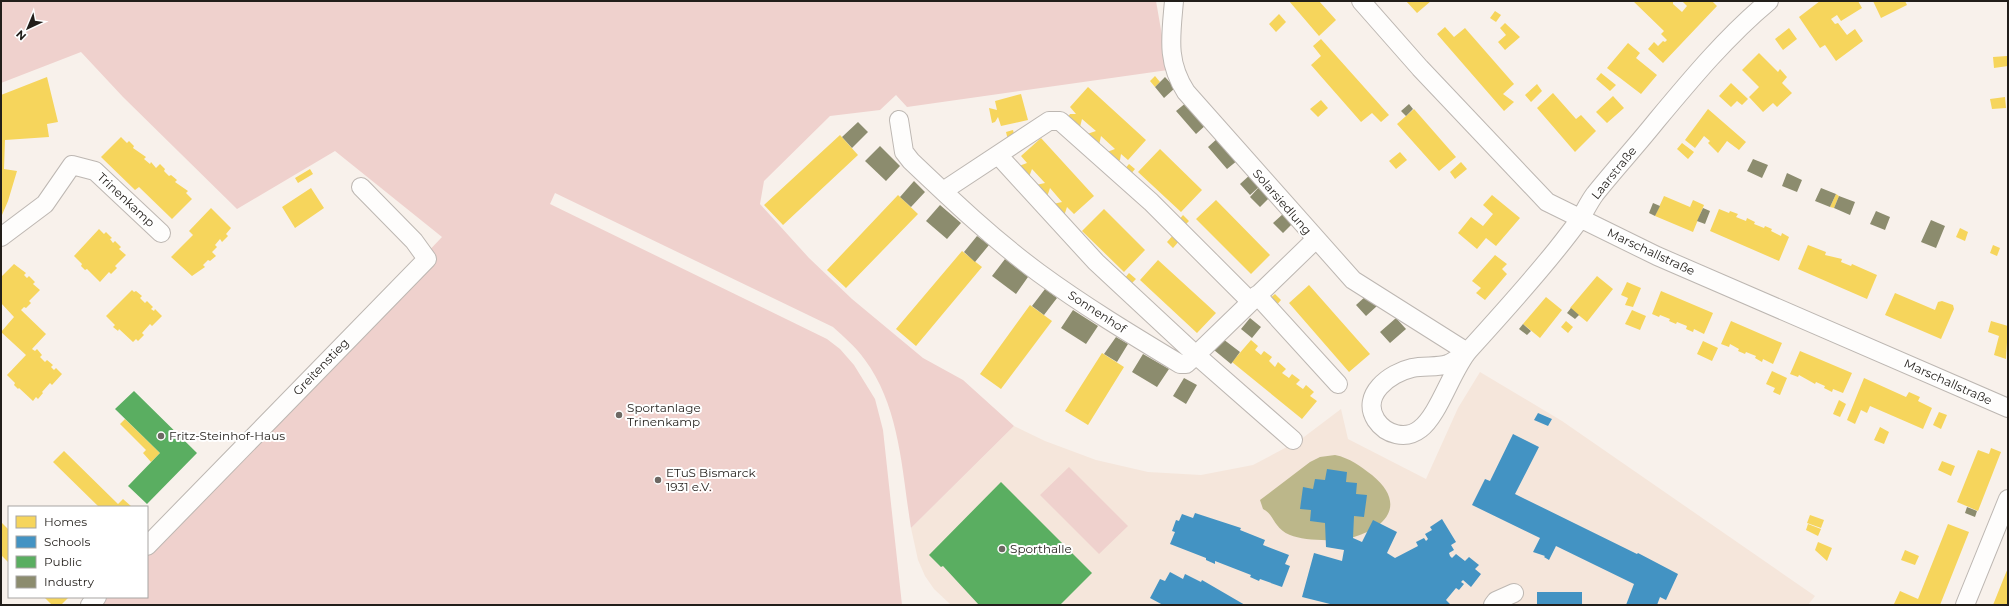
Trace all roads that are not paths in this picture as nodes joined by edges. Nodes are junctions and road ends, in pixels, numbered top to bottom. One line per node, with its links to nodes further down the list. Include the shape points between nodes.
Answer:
1 (1174, 1): 11 (street, Solarsiedlung, via 1171,59 1176,77 1186,92)
2 (1361, 1): 8 (street, Marschallstraße, via 1420,68 1547,202)
3 (1769, 1): 8 (street, Laarstraße, via 1695,74 1594,196)
4 (900, 120): 7 (street, Sonnenhof, via 904,152)
5 (998, 154): 7 (street); 12 (street, via 1050,121 1060,121); 14 (street, via 1096,262)
6 (361, 187): 19 (street, Greitenstieg, via 414,241 427,259)
7 (943, 191): 14 (street, Sonnenhof, via 1037,272 1107,320 1180,364 1186,364)
8 (1580, 219): 13 (street, Laarstraße); 16 (street, Marschallstraße, via 1657,256)
9 (161, 233): 10 (street, Trinenkamp, via 95,171 72,165 45,204)
10 (1, 236)
11 (1316, 239): 12 (street, Sonnenhof); 13 (street, Solarsiedlung, via 1354,280)
12 (1254, 298): 14 (street, Sonnenhof); 15 (street)
13 (1467, 352): 13 (street, Laarstraße, via 1449,364 1412,368 1388,378 1374,394 1371,402 1372,414 1377,422 1394,434 1413,434 1420,430 1429,419)
14 (1196, 355): 17 (street)
15 (1338, 384)
16 (2008, 408)
17 (1293, 440)
18 (2008, 499): 22 (street)
19 (148, 545)
20 (1514, 593): 21 (street)
21 (1493, 605)
22 (1965, 605)

